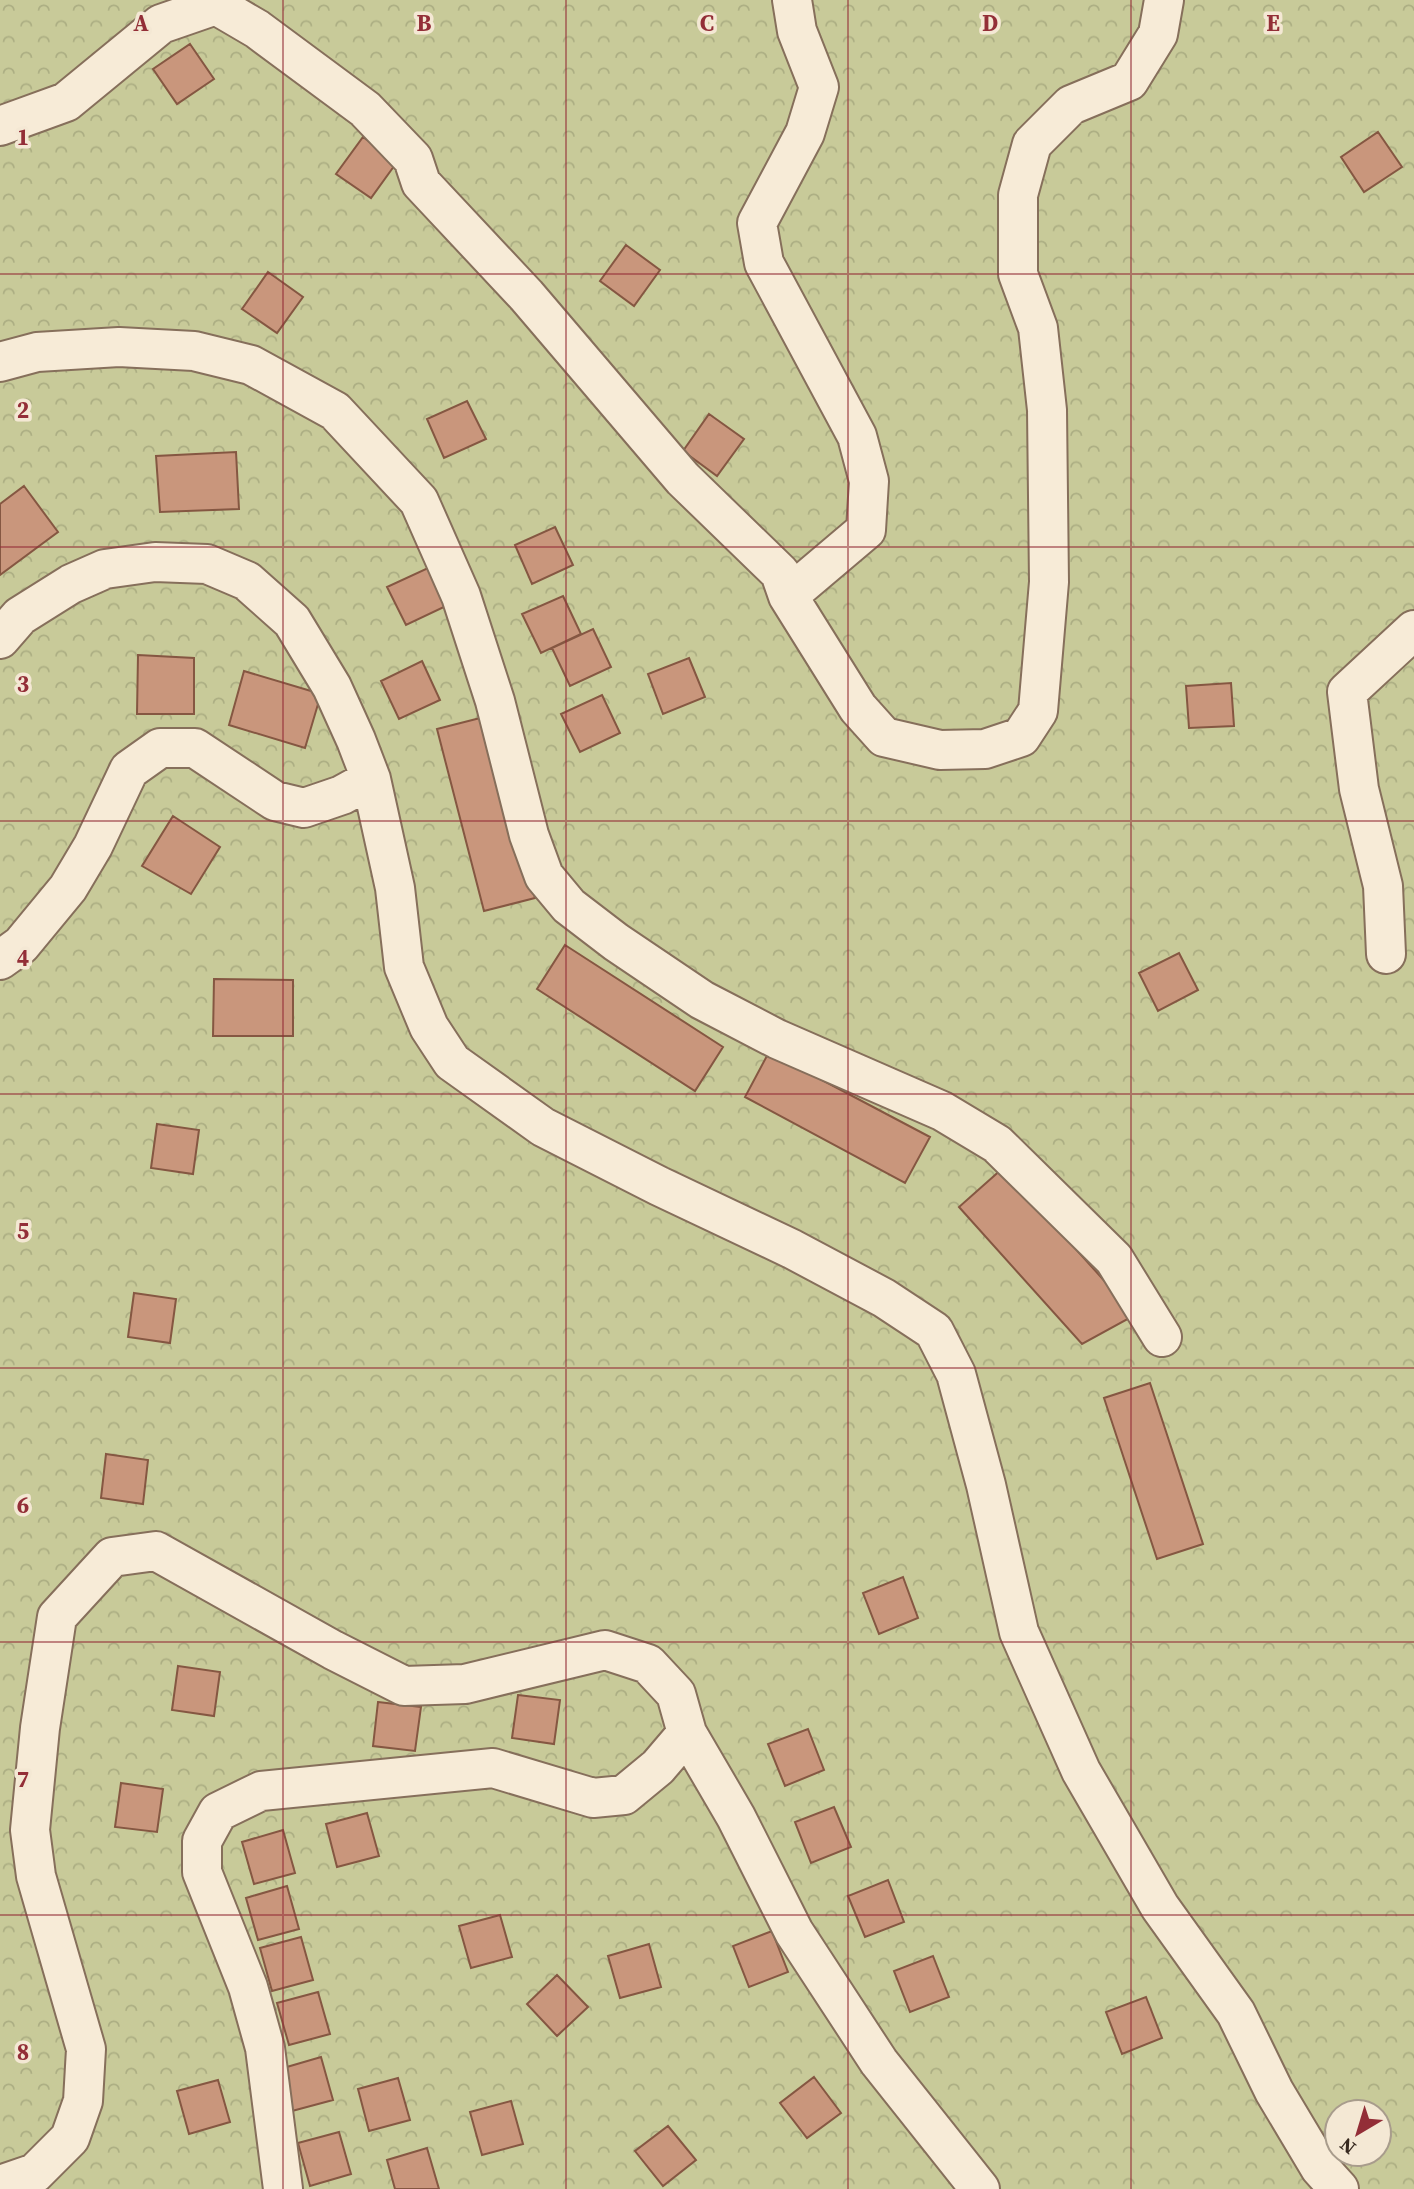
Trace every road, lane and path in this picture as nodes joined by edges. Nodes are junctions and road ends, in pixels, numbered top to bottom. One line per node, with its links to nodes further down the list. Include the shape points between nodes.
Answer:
1 (792, 0): 5 (street, via 797,31 819,87 805,133 757,223 764,263 857,436 869,481 866,530)
2 (1164, 0): 5 (street, via 1158,34 1129,81 1071,106 1032,144 1018,195 1018,274 1038,328 1047,410 1049,569 1038,711 1021,737 985,750 940,750 884,737 858,708)
3 (0, 126): 5 (street, via 65,102 161,24 216,5 257,29 365,108 413,159 421,183 526,295 683,479 780,573)
4 (0, 362): 11 (street, via 37,352 119,346 194,351 251,365 335,411 419,501 461,596 544,876 569,906 702,1000 777,1039 942,1111 997,1144 1114,1259)
5 (788, 596)
6 (1414, 630): 9 (street, via 1347,692 1359,789 1383,886)
7 (0, 639): 8 (street, via 20,616 71,584 106,569 155,562 208,564 247,580 292,621 332,687)
8 (371, 779): 10 (street, via 304,808 275,801 195,748 160,748 129,770 68,888 21,945); 16 (street, via 395,888 404,967 429,1027 452,1062 543,1127 792,1249 884,1298 934,1331 956,1374 1019,1632 1081,1771 1160,1907 1236,2013 1320,2168)
9 (1386, 954)
10 (0, 960)
11 (1162, 1337)
12 (687, 1733): 13 (street, via 676,1694 648,1664 605,1650 465,1684 404,1686 156,1551 112,1557 57,1617 30,1830 36,1876 86,2049 83,2101 69,2138 35,2173); 14 (street, via 658,1767 624,1795 593,1798 493,1768 261,1791 218,1812 202,1841 202,1872 248,1987 265,2048); 15 (street, via 794,1932 879,2062)
13 (0, 2185)
14 (283, 2189)
15 (980, 2189)
16 (1339, 2189)

